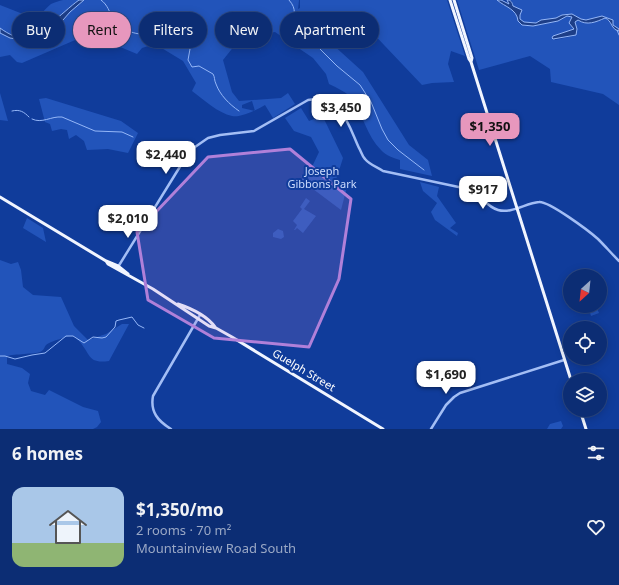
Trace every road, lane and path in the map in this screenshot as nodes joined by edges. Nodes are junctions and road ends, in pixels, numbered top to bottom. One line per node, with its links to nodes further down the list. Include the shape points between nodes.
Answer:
1 (450, 0): 3 (main road)
2 (454, 0): 3 (main road, via 472,58)
3 (471, 62): 5 (main road)
4 (0, 197): 7 (main road, Guelph Street)
5 (517, 208): 6 (street, via 538,202 548,204 598,239); 7 (street, via 498,210 468,189 383,171 364,158 340,110 330,101 317,98 308,100 254,131 208,138 195,147 181,165); 9 (main road)
6 (619, 261)
7 (118, 268): 8 (main road, Guelph Street, via 176,303 183,310)
8 (199, 317): 12 (street, via 153,396 153,413); 13 (main road, Guelph Street)
9 (563, 357)
10 (563, 360): 14 (street, via 460,393 446,405)
11 (582, 417): 15 (main road)
12 (171, 429)
13 (383, 429)
14 (432, 429)
15 (586, 429)

